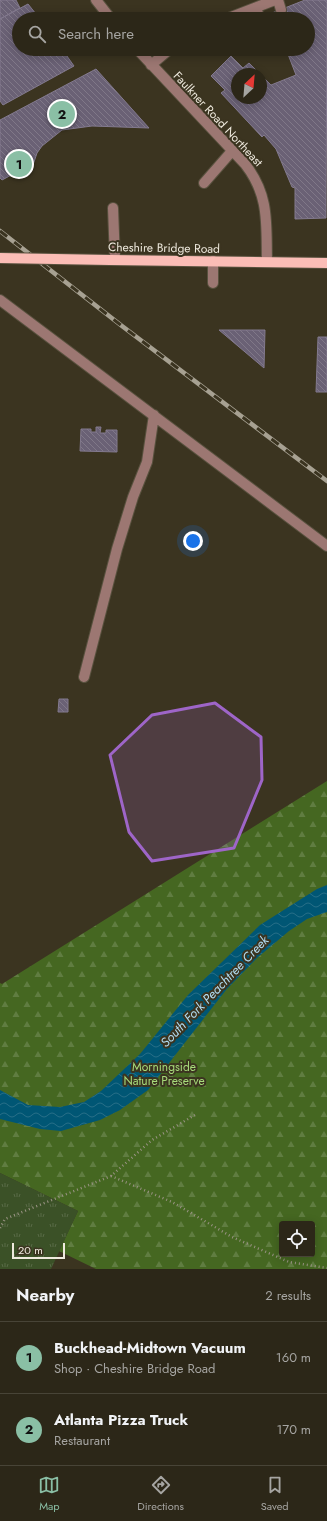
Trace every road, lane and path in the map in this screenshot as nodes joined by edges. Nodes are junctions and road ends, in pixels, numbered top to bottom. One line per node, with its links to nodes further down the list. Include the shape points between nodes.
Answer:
1 (96, 0): 4 (street)
2 (278, 3): 3 (street)
3 (256, 8): 5 (street); 6 (street)
4 (105, 12)
5 (245, 12)
6 (257, 12)
7 (143, 56): 9 (street, Faulkner Road Northeast)
8 (162, 56): 9 (street)
9 (151, 65): 10 (street, Faulkner Road Northeast)
10 (232, 151): 11 (street); 16 (street, Faulkner Road Northeast, via 255,177 262,193 266,208)
11 (204, 183)
12 (114, 208): 14 (street)
13 (0, 258): 14 (main road, Cheshire Bridge Road, bridge)
14 (113, 260): 15 (main road, Cheshire Bridge Road)
15 (213, 261): 16 (main road, Cheshire Bridge Road); 18 (street)
16 (267, 262): 17 (main road, Cheshire Bridge Road)
17 (327, 263)
18 (213, 283)
19 (0, 300): 20 (street)
20 (154, 415): 21 (street); 22 (street, via 147,462 117,549)
21 (327, 546)
22 (84, 677)
23 (195, 1115): 24 (path, via 152,1140)
24 (111, 1176): 25 (path, via 5,1220); 26 (path, via 172,1202 232,1237 289,1262)
25 (0, 1228)
26 (327, 1268)

